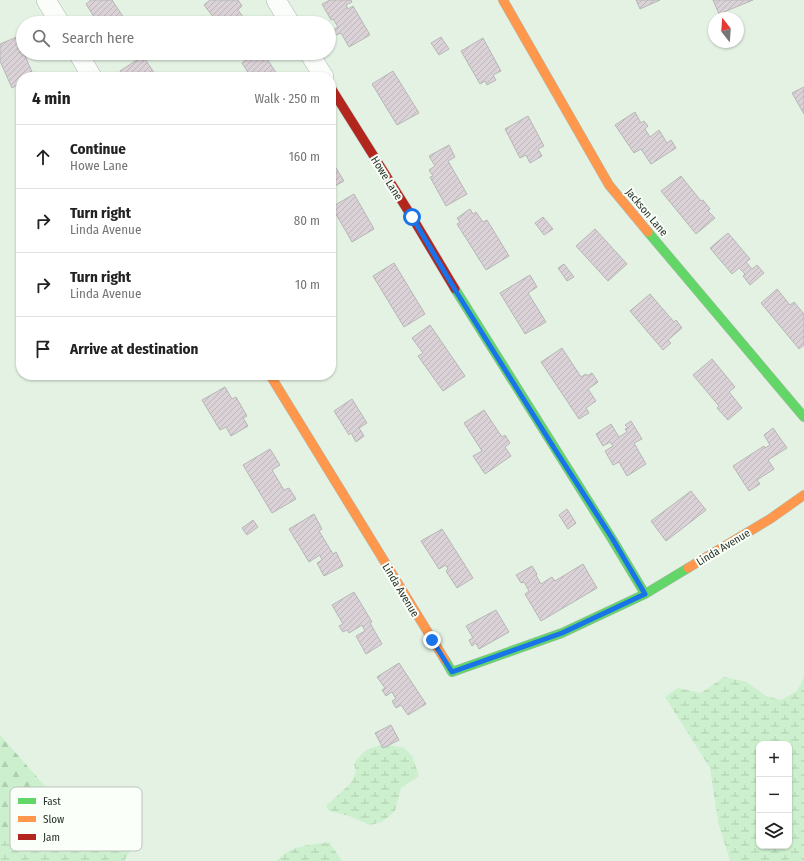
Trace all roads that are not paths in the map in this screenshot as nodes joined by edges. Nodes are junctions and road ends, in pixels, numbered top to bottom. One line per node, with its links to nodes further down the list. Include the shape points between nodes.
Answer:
1 (46, 0): 4 (street)
2 (276, 0): 5 (street)
3 (503, 0): 12 (street, Jackson Lane, via 609,186)
4 (56, 16)
5 (286, 16)
6 (82, 60): 8 (street)
7 (313, 60): 9 (street)
8 (89, 72)
9 (321, 72)
10 (336, 96): 14 (street, Howe Lane)
11 (273, 380): 14 (street, Linda Avenue, via 452,672 562,633)
12 (804, 417)
13 (804, 495): 14 (street, Linda Avenue, via 770,519)
14 (645, 594)

